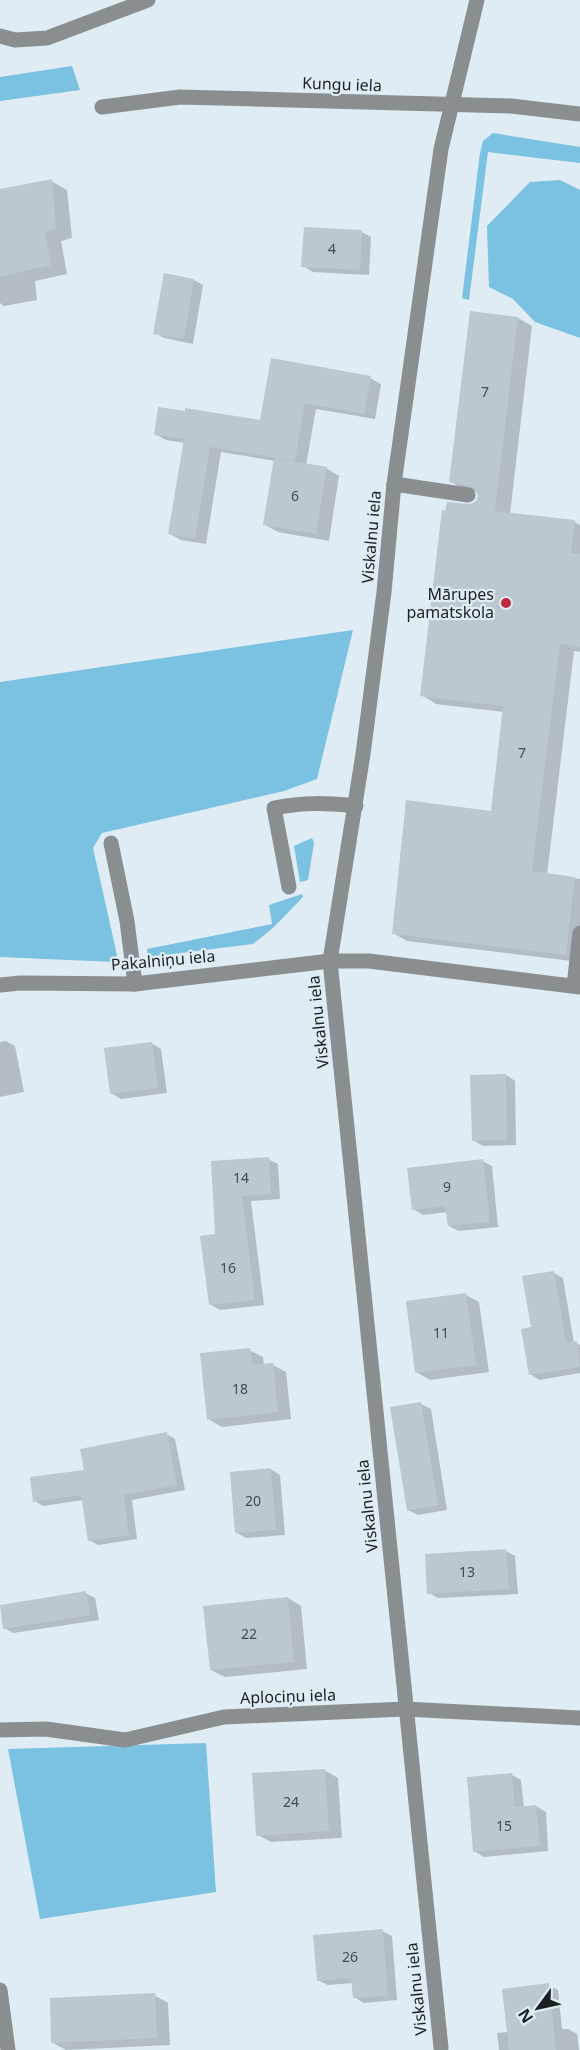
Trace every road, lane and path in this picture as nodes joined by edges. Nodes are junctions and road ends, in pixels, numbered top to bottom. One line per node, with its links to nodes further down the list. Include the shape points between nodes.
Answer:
1 (148, 0): 3 (street, via 47,38 15,40)
2 (477, 0): 4 (street, Viskalnu iela)
3 (0, 36)
4 (452, 105): 5 (street, Kungu iela, via 180,97); 6 (street, Kungu iela, via 511,106); 7 (street, Viskalnu iela, via 441,149)
5 (102, 107)
6 (580, 114)
7 (394, 484): 8 (street); 9 (street, Viskalnu iela)
8 (468, 495)
9 (356, 806): 11 (street, via 318,802 274,808); 13 (street, Viskalnu iela)
10 (111, 843): 14 (street)
11 (289, 887)
12 (580, 933): 16 (street)
13 (330, 961): 14 (street, Pakalniņu iela); 16 (street, Pakalniņu iela, via 369,961); 17 (street, Viskalnu iela)
14 (135, 984): 15 (street, Pakalniņu iela)
15 (0, 985)
16 (577, 987)
17 (405, 1709): 18 (street, Aplociņu iela); 19 (street, Aplociņu iela, via 225,1717 125,1740 46,1729); 21 (street, Viskalnu iela)
18 (580, 1718)
19 (0, 1730)
20 (0, 1990): 22 (street)
21 (441, 2048)
22 (8, 2050)

